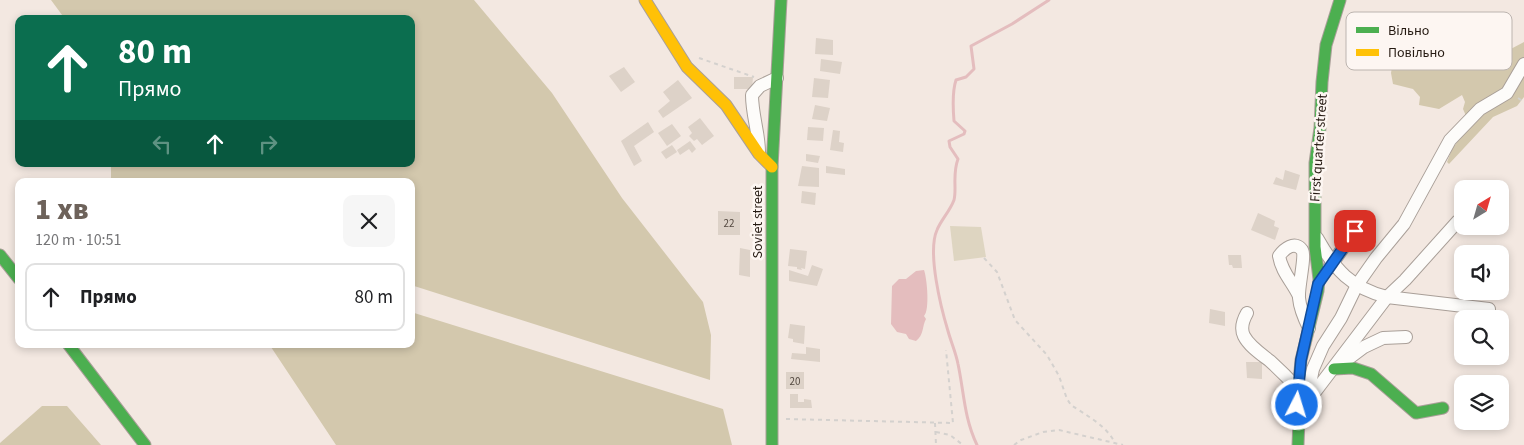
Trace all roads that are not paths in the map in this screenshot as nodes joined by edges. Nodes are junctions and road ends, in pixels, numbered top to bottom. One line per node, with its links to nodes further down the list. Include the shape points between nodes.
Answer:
1 (645, 0): 7 (street, via 687,67)
2 (781, 0): 5 (street, Soviet street)
3 (1340, 0): 12 (street, First quarter street, via 1326,45 1322,82 1315,163)
4 (1524, 64): 17 (street, via 1507,93 1480,108 1450,140 1404,224)
5 (773, 80): 6 (street, via 760,86 752,96); 9 (street, Soviet street)
6 (752, 107): 7 (street); 8 (street)
7 (730, 112): 8 (street)
8 (759, 154): 9 (street)
9 (772, 167): 31 (street, Soviet street)
10 (1454, 225): 19 (street)
11 (1355, 231): 14 (street)
12 (1315, 234): 14 (street); 16 (street, First quarter street)
13 (0, 255): 15 (street)
14 (1332, 263): 16 (street); 17 (street, via 1344,277)
15 (15, 274)
16 (1318, 284): 22 (street, First quarter street)
17 (1357, 285): 19 (street); 27 (street, via 1345,312 1319,354)
18 (1299, 296): 22 (street, via 1301,314)
19 (1387, 297): 20 (street); 25 (street)
20 (1489, 309)
21 (1247, 313): 26 (street, via 1243,319 1244,337)
22 (1309, 328): 26 (street, First quarter street)
23 (1406, 337): 25 (street, via 1383,338 1364,347)
24 (71, 348): 30 (street)
25 (1334, 369): 27 (street); 28 (street, via 1354,368 1373,376 1416,413)
26 (1298, 389): 29 (street, First quarter street)
27 (1306, 403): 29 (street)
28 (1443, 408)
29 (1299, 419): 32 (street, First quarter street)
30 (145, 445)
31 (772, 445)
32 (1298, 445)

